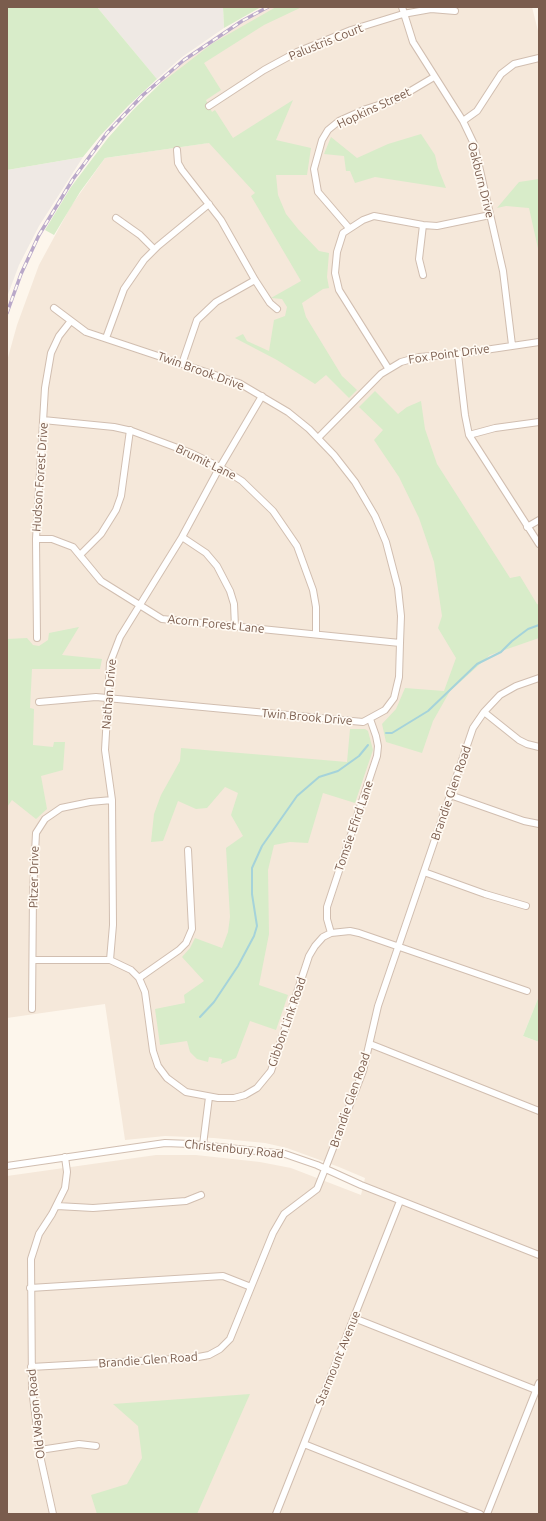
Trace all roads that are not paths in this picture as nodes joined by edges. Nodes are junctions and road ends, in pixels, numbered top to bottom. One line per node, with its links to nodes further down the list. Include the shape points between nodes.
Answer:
1 (402, 7): 3 (street, Oakburn Drive)
2 (455, 11): 3 (street, Palustris Court, via 431,9)
3 (403, 14): 5 (street, Oakburn Drive, via 413,42); 6 (street, Palustris Court, via 351,30 297,52)
4 (539, 58): 7 (street, via 514,64 501,74 477,110)
5 (434, 77): 7 (street, Oakburn Drive); 13 (street, Hopkins Street, via 397,99 339,121 328,130 322,140 314,169 317,186 324,199)
6 (209, 106)
7 (463, 121): 10 (street, Oakburn Drive, via 474,144)
8 (176, 150): 9 (street, via 182,170)
9 (209, 204): 14 (street); 16 (street)
10 (490, 215): 12 (street, via 437,226); 22 (street, Oakburn Drive, via 503,271)
11 (116, 218): 14 (street, via 140,234)
12 (423, 226): 13 (street, via 374,216); 15 (street, via 418,259)
13 (349, 228): 25 (street, via 343,233 337,252 336,281 348,306)
14 (154, 249): 20 (street, via 124,289)
15 (423, 275)
16 (255, 280): 18 (street); 24 (street, via 216,302 197,320)
17 (54, 308): 19 (street, Twin Brook Drive)
18 (277, 309)
19 (70, 322): 20 (street, Twin Brook Drive, via 86,332); 27 (street, Hudson Forest Drive, via 59,336 51,353)
20 (106, 338): 24 (street, Twin Brook Drive)
21 (539, 342): 22 (street, Fox Point Drive)
22 (512, 345): 23 (street, Fox Point Drive)
23 (458, 354): 25 (street, Fox Point Drive, via 419,357); 30 (street)
24 (182, 364): 26 (street, Twin Brook Drive, via 239,383)
25 (388, 368): 31 (street, Fox Point Drive)
26 (262, 396): 31 (street, Twin Brook Drive, via 288,412); 32 (street, Nathan Drive)
27 (43, 420): 29 (street, Brumit Lane, via 114,426); 36 (street, Hudson Forest Drive)
28 (539, 422): 30 (street, via 494,428)
29 (130, 430): 32 (street, Brumit Lane); 38 (street, via 121,496 116,510 101,534)
30 (469, 435): 34 (street)
31 (318, 438): 43 (street, Twin Brook Drive, via 355,482 375,516 386,542 398,588)
32 (220, 467): 35 (street, Nathan Drive); 41 (street, Brumit Lane, via 253,490 274,511 290,534 303,559 312,590 316,607)
33 (539, 520): 34 (street)
34 (527, 527): 37 (street)
35 (182, 537): 39 (street, Nathan Drive); 40 (street, via 206,553 217,566 234,604)
36 (36, 539): 38 (street, Acorn Forest Lane, via 63,542 73,547); 42 (street, Hudson Forest Drive)
37 (539, 544)
38 (80, 555): 39 (street, Acorn Forest Lane, via 101,581)
39 (139, 606): 40 (street, Acorn Forest Lane, via 162,619); 45 (street, Nathan Drive, via 113,651)
40 (235, 627): 41 (street, Acorn Forest Lane)
41 (316, 634): 43 (street, Acorn Forest Lane)
42 (38, 638)
43 (400, 643): 48 (street, Twin Brook Drive, via 399,677 394,698 385,710)
44 (539, 678): 47 (street, Brandie Glen Road, via 506,691)
45 (107, 699): 46 (street, Twin Brook Drive, via 96,697); 48 (street, Twin Brook Drive, via 352,722); 51 (street, Nathan Drive, via 105,750)
46 (39, 702)
47 (484, 712): 49 (street, via 519,740); 50 (street, Brandie Glen Road, via 473,728)
48 (370, 719): 56 (street, Tomsie Efird Lane, via 376,736 378,756 327,907)
49 (539, 747)
50 (450, 795): 52 (street, via 524,822); 54 (street, Brandie Glen Road)
51 (112, 800): 58 (street, Pitzer Drive, via 61,808 45,820 36,833); 59 (street, Nathan Drive, via 113,918)
52 (539, 824)
53 (188, 850): 60 (street, via 192,929 186,943 179,950)
54 (424, 872): 55 (street); 57 (street, Brandie Glen Road)
55 (526, 906)
56 (331, 933): 57 (street, via 350,931); 64 (street, Gibbon Link Road, via 319,942 309,956 270,1071 262,1083 245,1095 234,1098)
57 (399, 946): 61 (street); 63 (street, Brandie Glen Road, via 378,1006)
58 (33, 960): 59 (street); 62 (street, Pitzer Drive)
59 (110, 960): 60 (street, via 125,966)
60 (139, 978): 64 (street, Gibbon Link Road, via 145,992 153,1051 158,1066 166,1078 186,1092)
61 (527, 991)
62 (32, 1008)
63 (370, 1044): 65 (street); 69 (street, Brandie Glen Road, via 363,1071)
64 (209, 1097): 66 (street)
65 (539, 1110)
66 (204, 1145): 67 (street, Christenbury Road, via 154,1144); 69 (street, Christenbury Road, via 285,1154)
67 (65, 1157): 68 (street, Christenbury Road); 72 (street, Old Wagon Road, via 67,1182)
68 (7, 1166)
69 (325, 1169): 71 (street, Christenbury Road); 74 (street, Brandie Glen Road, via 316,1189 284,1214 273,1233)
70 (201, 1195): 72 (street, via 186,1201 93,1208)
71 (400, 1201): 73 (street, Christenbury Road); 76 (street, Starmount Avenue)
72 (57, 1206): 75 (street, Old Wagon Road, via 34,1246)
73 (539, 1255)
74 (251, 1287): 75 (street, via 223,1276); 77 (street, Brandie Glen Road, via 230,1339 209,1355)
75 (30, 1288): 77 (street, Old Wagon Road)
76 (354, 1318): 79 (street); 80 (street, Starmount Avenue)
77 (31, 1367): 82 (street, Old Wagon Road, via 33,1404)
78 (539, 1383): 79 (street)
79 (536, 1390): 86 (street)
80 (304, 1444): 84 (street, Starmount Avenue); 85 (street)
81 (96, 1446): 82 (street, via 79,1444)
82 (40, 1450): 83 (street, Old Wagon Road)
83 (53, 1514)
84 (276, 1514)
85 (480, 1514)
86 (487, 1514)

